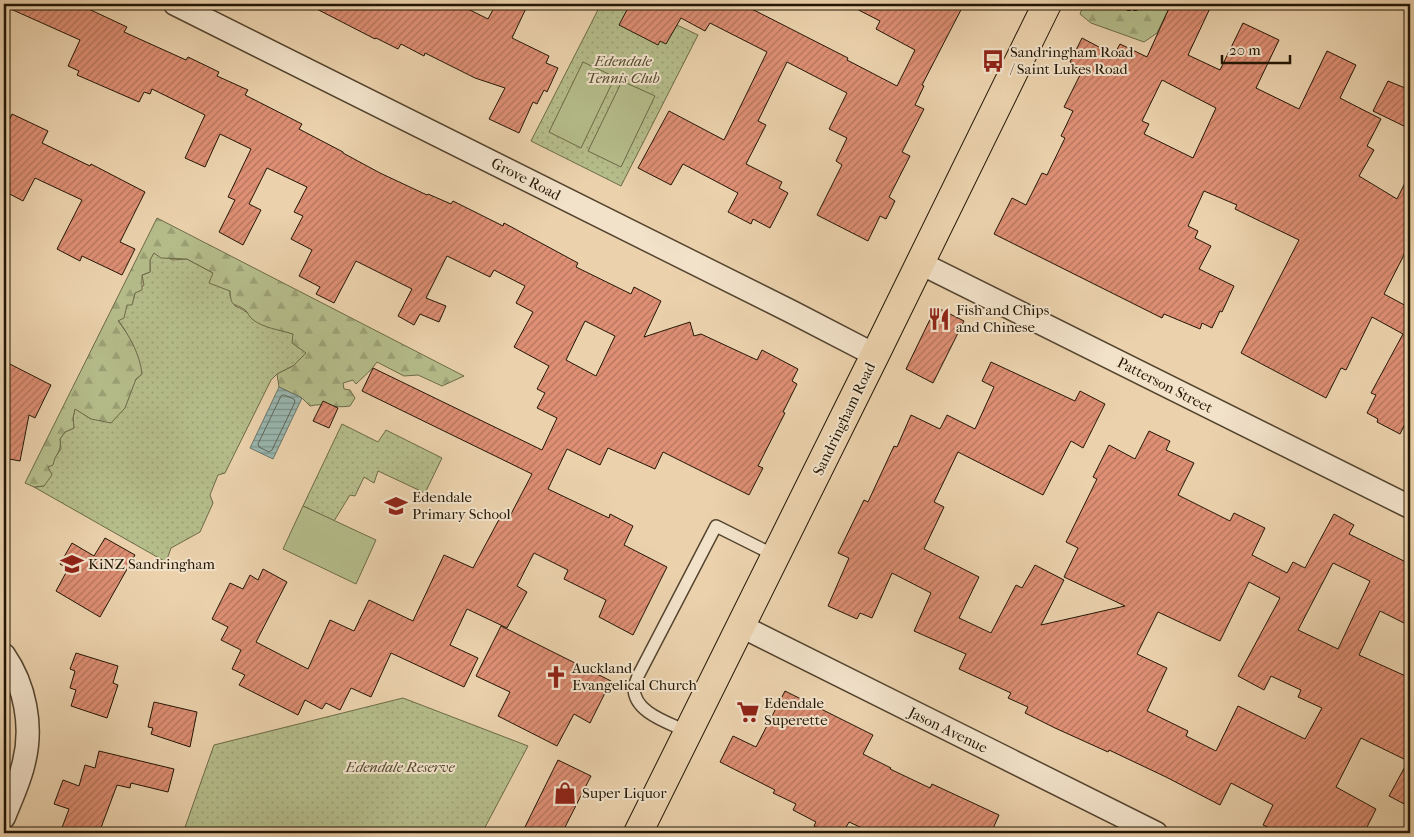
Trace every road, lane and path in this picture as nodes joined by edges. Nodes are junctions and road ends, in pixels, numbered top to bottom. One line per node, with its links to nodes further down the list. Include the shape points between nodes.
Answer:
1 (175, 4): 6 (street, Grove Road)
2 (1047, 4): 5 (main road, Sandringham Road)
3 (1115, 4): 4 (path, via 1134,10)
4 (1151, 4)
5 (920, 263): 6 (main road, Sandringham Road); 7 (street, Patterson Street)
6 (875, 356): 8 (main road, Sandringham Road)
7 (1410, 507)
8 (776, 556): 9 (main road, Sandringham Road); 11 (lane, via 716,526 638,676 634,687 636,700 642,708)
9 (741, 626): 11 (main road, Sandringham Road); 14 (street, Jason Avenue)
10 (4, 655): 12 (street, via 22,692 27,731 24,763)
11 (688, 732): 13 (main road, Sandringham Road)
12 (4, 817)
13 (638, 833)
14 (1156, 833)

